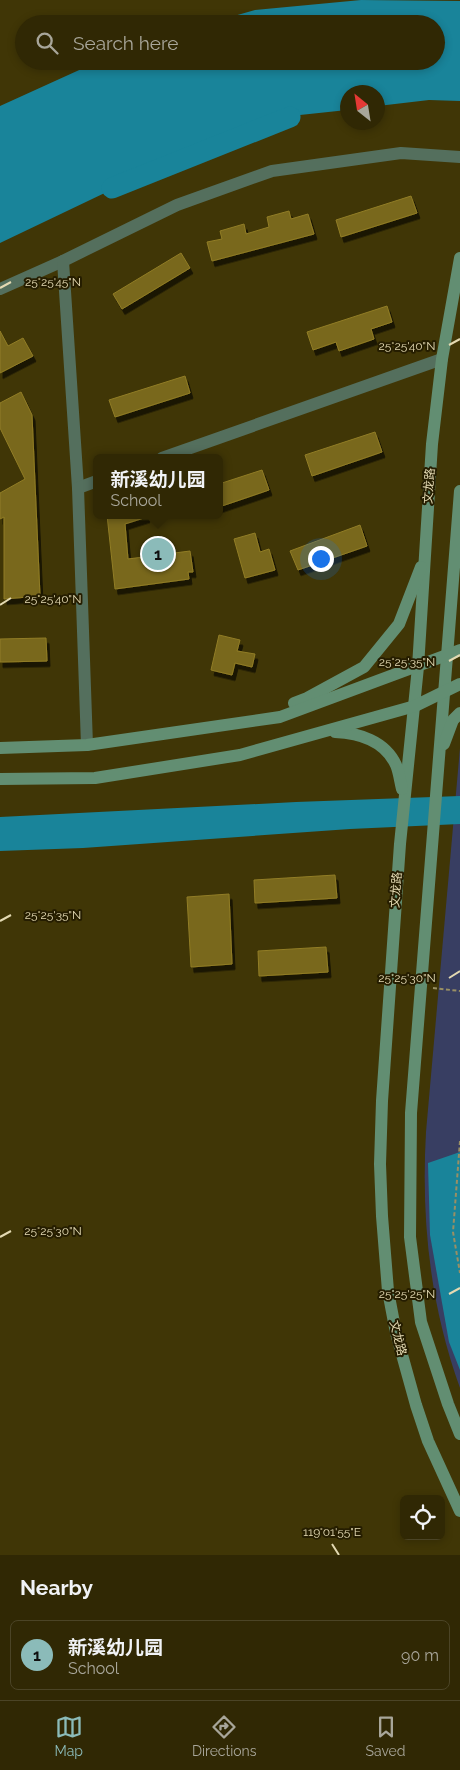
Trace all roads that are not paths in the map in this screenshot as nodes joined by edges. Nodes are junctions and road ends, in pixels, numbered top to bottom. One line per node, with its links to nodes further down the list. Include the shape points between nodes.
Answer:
1 (460, 157): 3 (street, via 401,153 272,171 177,205)
2 (460, 258): 5 (main road, 文龙路)
3 (63, 261): 4 (street); 8 (street)
4 (0, 289)
5 (442, 359): 6 (street); 11 (main road, 文龙路, via 432,444)
6 (173, 454)
7 (93, 482): 8 (street)
8 (78, 488): 22 (street)
9 (460, 491): 10 (main road)
10 (455, 546): 12 (main road); 14 (main road)
11 (425, 556): 15 (main road, 文龙路); 20 (main road, via 399,624 364,667 307,698)
12 (460, 581)
13 (460, 650): 14 (main road)
14 (446, 655): 15 (main road); 17 (main road)
15 (418, 666): 18 (main road, 文龙路); 20 (main road, via 280,716)
16 (460, 684): 17 (main road)
17 (444, 691): 18 (main road); 24 (main road)
18 (415, 706): 21 (main road); 26 (main road, 文龙路)
19 (460, 713): 24 (main road, via 453,720)
20 (237, 723): 22 (main road)
21 (322, 732): 25 (main road, via 240,755 95,778); 26 (main road, via 352,733 372,740 386,750 396,765)
22 (87, 745): 23 (main road)
23 (0, 748)
24 (438, 758): 27 (main road, via 411,1113 410,1237 421,1322)
25 (0, 779)
26 (404, 797): 28 (main road, 文龙路, via 382,1100 382,1216 388,1291 399,1342 428,1441)
27 (460, 1434)
28 (460, 1511)

